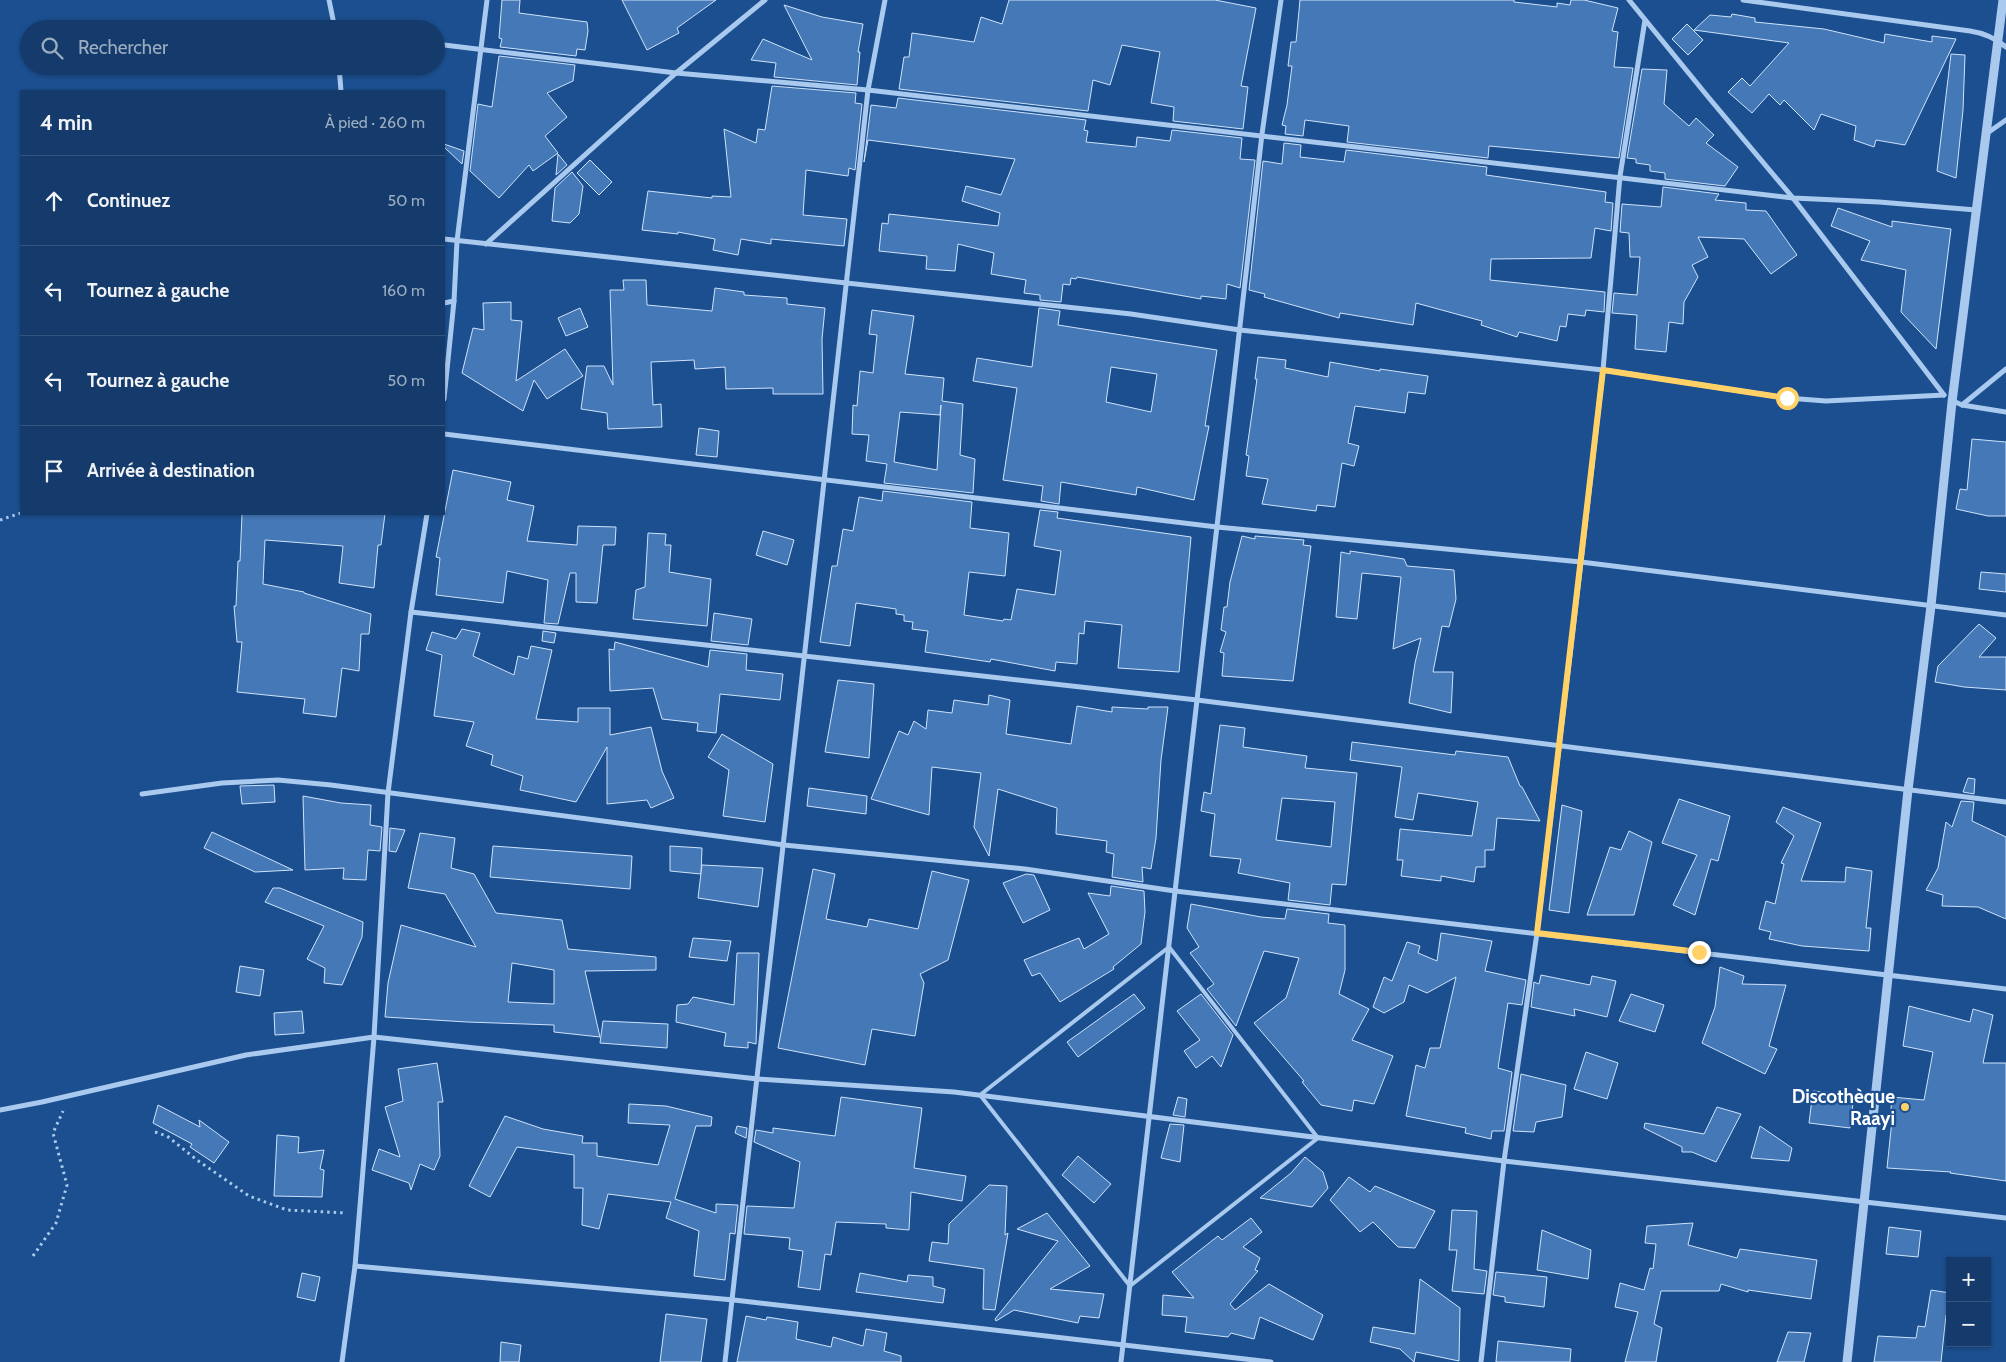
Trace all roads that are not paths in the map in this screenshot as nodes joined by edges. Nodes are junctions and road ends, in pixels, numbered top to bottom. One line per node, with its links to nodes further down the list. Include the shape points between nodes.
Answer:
1 (329, 0): 9 (street)
2 (487, 0): 14 (street)
3 (765, 0): 15 (street)
4 (885, 0): 18 (street)
5 (1281, 0): 20 (street)
6 (1629, 0): 10 (street)
7 (1743, 0): 11 (street, via 1970,30)
8 (2002, 0): 11 (street)
9 (333, 20)
10 (1645, 20): 22 (street); 23 (street)
11 (1997, 40): 13 (street); 21 (street)
12 (445, 45): 14 (street)
13 (2006, 47)
14 (482, 49): 15 (street); 26 (street)
15 (676, 73): 18 (street); 27 (street)
16 (340, 75): 17 (street)
17 (341, 90)
18 (868, 90): 20 (street); 28 (street)
19 (2006, 120): 21 (street)
20 (1262, 134): 22 (street); 31 (street)
21 (1985, 135): 24 (street)
22 (1620, 176): 23 (street); 33 (street)
23 (1793, 198): 24 (street); 35 (street)
24 (1976, 210): 36 (street)
25 (445, 239): 26 (street)
26 (457, 241): 27 (street); 29 (street)
27 (486, 244): 28 (street)
28 (847, 282): 31 (street, via 1131,314); 40 (street)
29 (454, 301): 30 (street); 34 (street)
30 (445, 303)
31 (1240, 330): 33 (street); 42 (street)
32 (2006, 369): 37 (street)
33 (1603, 370): 35 (street, via 1826,401); 43 (street)
34 (445, 389)
35 (1944, 395): 36 (street)
36 (1952, 402): 37 (street); 44 (street)
37 (1962, 405): 38 (street)
38 (2006, 412)
39 (445, 434): 40 (street)
40 (825, 478): 42 (street); 47 (street)
41 (427, 515): 45 (street)
42 (1217, 527): 43 (street); 48 (street)
43 (1581, 562): 44 (street); 49 (street)
44 (1931, 606): 46 (street); 50 (street)
45 (411, 612): 47 (street); 51 (street)
46 (2006, 615)
47 (805, 655): 48 (street); 54 (street)
48 (1197, 700): 49 (street); 55 (street)
49 (1558, 746): 50 (street); 56 (street)
50 (1908, 790): 53 (street); 58 (street)
51 (388, 793): 52 (street, via 278,780 222,783); 54 (street); 60 (street)
52 (142, 794)
53 (2006, 802)
54 (784, 845): 55 (street, via 1025,869); 61 (street)
55 (1175, 891): 56 (street); 57 (street)
56 (1537, 933): 58 (street); 66 (street)
57 (1169, 947): 62 (lane); 64 (street); 65 (lane)
58 (1887, 974): 59 (street); 67 (street)
59 (2006, 989)
60 (374, 1037): 61 (street); 63 (street, via 246,1055); 69 (street)
61 (758, 1079): 62 (street); 71 (street)
62 (980, 1095): 64 (street); 70 (lane)
63 (0, 1110)
64 (1149, 1117): 65 (street); 70 (street)
65 (1318, 1138): 66 (street); 70 (lane)
66 (1504, 1161): 67 (street); 77 (street)
67 (1863, 1203): 68 (street); 78 (street)
68 (2006, 1218)
69 (355, 1266): 71 (street); 73 (street)
70 (1130, 1286): 72 (street)
71 (734, 1300): 72 (street); 74 (street)
72 (1122, 1345): 75 (street); 76 (street)
73 (342, 1362)
74 (725, 1362)
75 (1121, 1362)
76 (1271, 1362)
77 (1481, 1362)
78 (1847, 1362)

